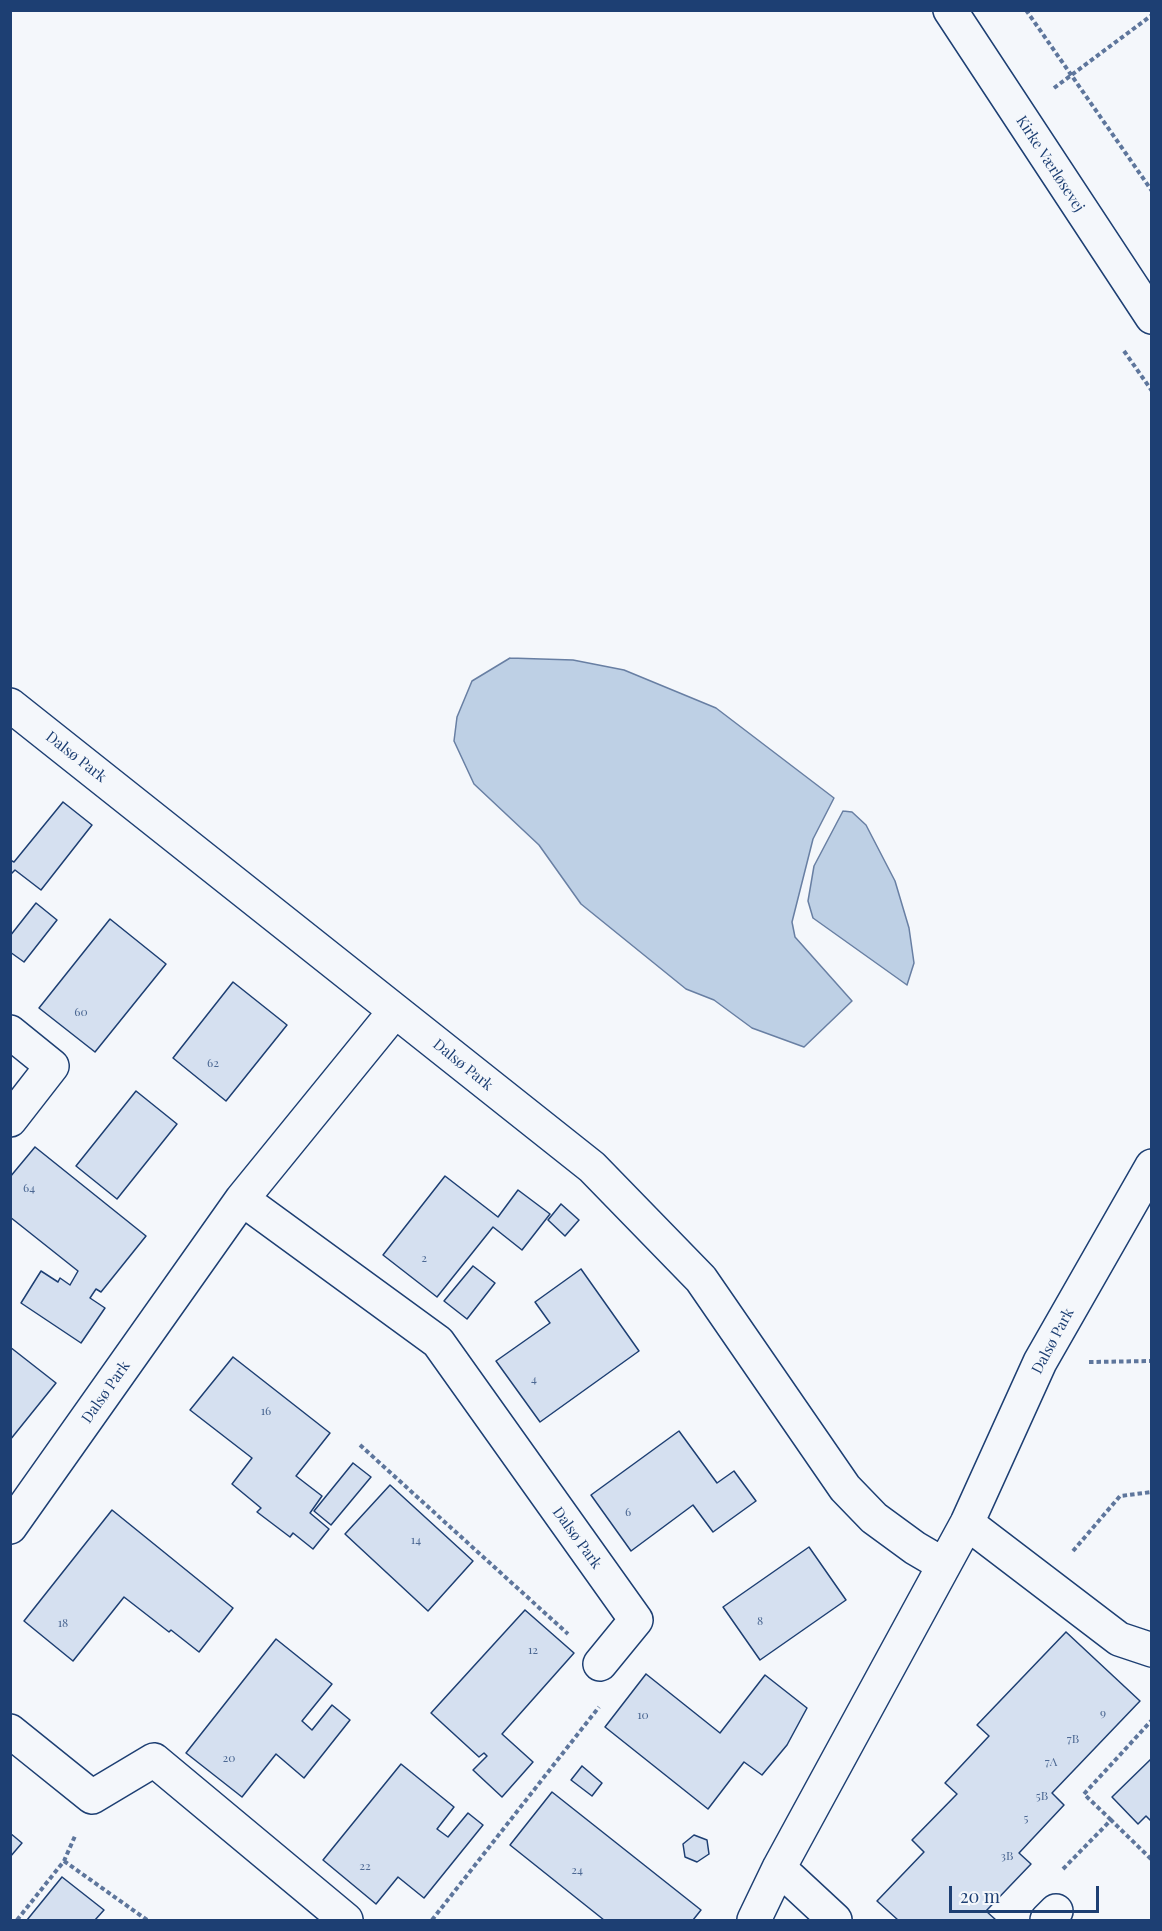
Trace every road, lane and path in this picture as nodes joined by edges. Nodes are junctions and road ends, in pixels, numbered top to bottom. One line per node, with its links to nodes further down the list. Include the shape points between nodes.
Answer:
1 (950, 10): 5 (street, Kirke Værløsevej)
2 (1026, 10): 4 (path)
3 (1152, 15): 4 (path)
4 (1071, 75): 5 (path); 6 (path)
5 (1017, 113): 7 (street, Kirke Værløsevej)
6 (1152, 191)
7 (1152, 317)
8 (10, 705): 9 (street, Dalsø Park)
9 (394, 1011): 13 (street, Dalsø Park); 20 (street, Dalsø Park, via 592,1167 701,1280 845,1488 874,1518)
10 (10, 1032): 11 (street, via 52,1066)
11 (10, 1120)
12 (1152, 1166): 15 (street, Dalsø Park)
13 (242, 1198): 19 (street, Dalsø Park); 23 (street, Dalsø Park, via 438,1342 636,1620)
14 (1152, 1361): 15 (path)
15 (1040, 1362): 18 (street, Dalsø Park)
16 (360, 1444): 23 (path)
17 (1152, 1492): 21 (path, via 1120,1496)
18 (967, 1523): 20 (street, Dalsø Park); 21 (street)
19 (10, 1527)
20 (944, 1565): 30 (street, Dalsø Park)
21 (1045, 1583): 22 (street, via 1119,1639)
22 (1152, 1650)
23 (600, 1664): 35 (path, via 618,1682)
24 (1152, 1720): 27 (path, via 1084,1794)
25 (10, 1731): 26 (street)
26 (92, 1797): 29 (path); 34 (street, via 154,1760)
27 (1110, 1820): 28 (path); 31 (path, via 1055,1878)
28 (1152, 1860)
29 (64, 1861): 32 (path); 33 (path)
30 (779, 1868): 36 (street, Dalsø Park); 37 (street)
31 (1051, 1916)
32 (17, 1920)
33 (147, 1920)
34 (346, 1920)
35 (432, 1920)
36 (754, 1920)
37 (835, 1920)

